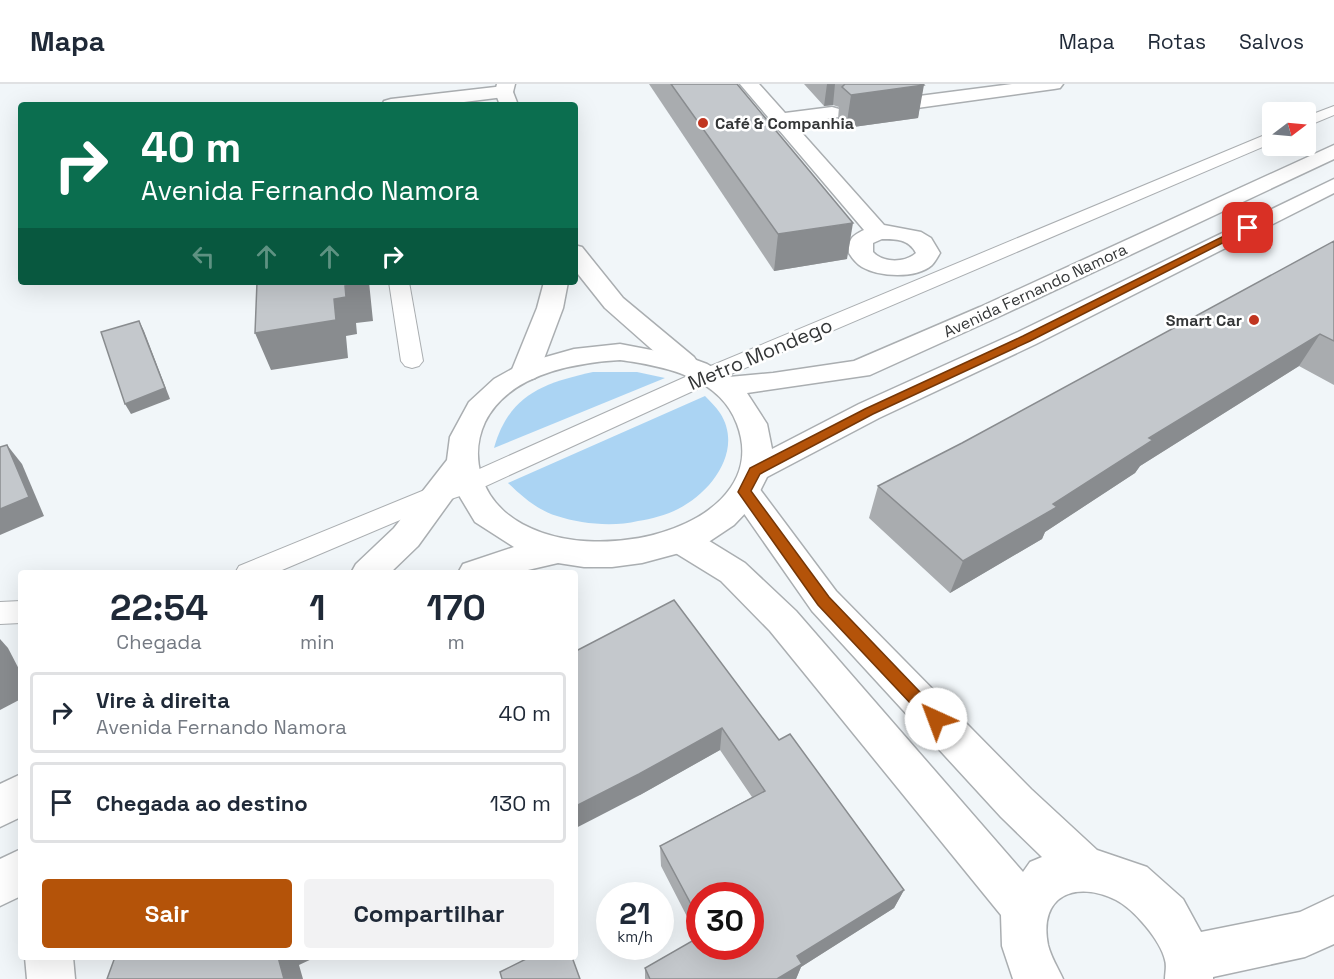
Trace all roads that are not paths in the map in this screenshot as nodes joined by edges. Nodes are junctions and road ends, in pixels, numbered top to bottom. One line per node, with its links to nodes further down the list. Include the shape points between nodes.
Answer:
1 (381, 84): 5 (main road)
2 (749, 84): 11 (main road)
3 (1054, 84): 7 (main road)
4 (506, 94): 6 (main road)
5 (390, 102)
6 (422, 102)
7 (888, 106)
8 (1334, 110): 10 (lane)
9 (832, 113): 11 (main road)
10 (1316, 117)
11 (780, 120): 15 (main road)
12 (1262, 141): 21 (lane, Metro Mondego)
13 (1334, 151): 21 (main road, Avenida Fernando Namora, via 860,369 773,382)
14 (1334, 185): 23 (main road, Avenida Fernando Namora, via 1037,333 869,411)
15 (878, 232)
16 (578, 257): 21 (main road, via 615,303)
17 (399, 285): 19 (lane)
18 (555, 285): 20 (main road)
19 (412, 361)
20 (525, 372): 21 (main road, Avenida Fernando Namora, via 587,354 620,352 653,355); 22 (main road, Avenida Fernando Namora, via 484,402 470,422 463,442)
21 (705, 375): 22 (lane, Metro Mondego); 23 (main road, via 746,410 758,440)
22 (464, 475): 24 (main road, Avenida Fernando Namora); 26 (main road, Avenida Fernando Namora, via 485,513 516,535)
23 (750, 481): 25 (main road, Avenida Fernando Namora, via 719,519); 34 (main road, via 824,601)
24 (436, 495): 27 (lane); 28 (main road, Avenida Fernando Namora, via 406,537)
25 (681, 540): 26 (main road, Avenida Fernando Namora, via 642,552 600,555); 37 (main road, via 733,572 783,621)
26 (558, 550): 29 (main road, Avenida Fernando Namora)
27 (255, 570)
28 (371, 570)
29 (482, 570)
30 (18, 612): 31 (lane)
31 (0, 613)
32 (18, 796): 33 (main road)
33 (0, 807)
34 (1084, 868): 37 (main road, via 1046,878); 40 (main road, via 1131,883 1167,915)
35 (18, 873): 36 (main road)
36 (0, 884)
37 (1025, 908): 42 (main road, via 1024,938)
38 (1334, 919): 40 (main road, via 1305,934)
39 (49, 960): 41 (main road)
40 (1189, 968)
41 (51, 979)
42 (1039, 979)

